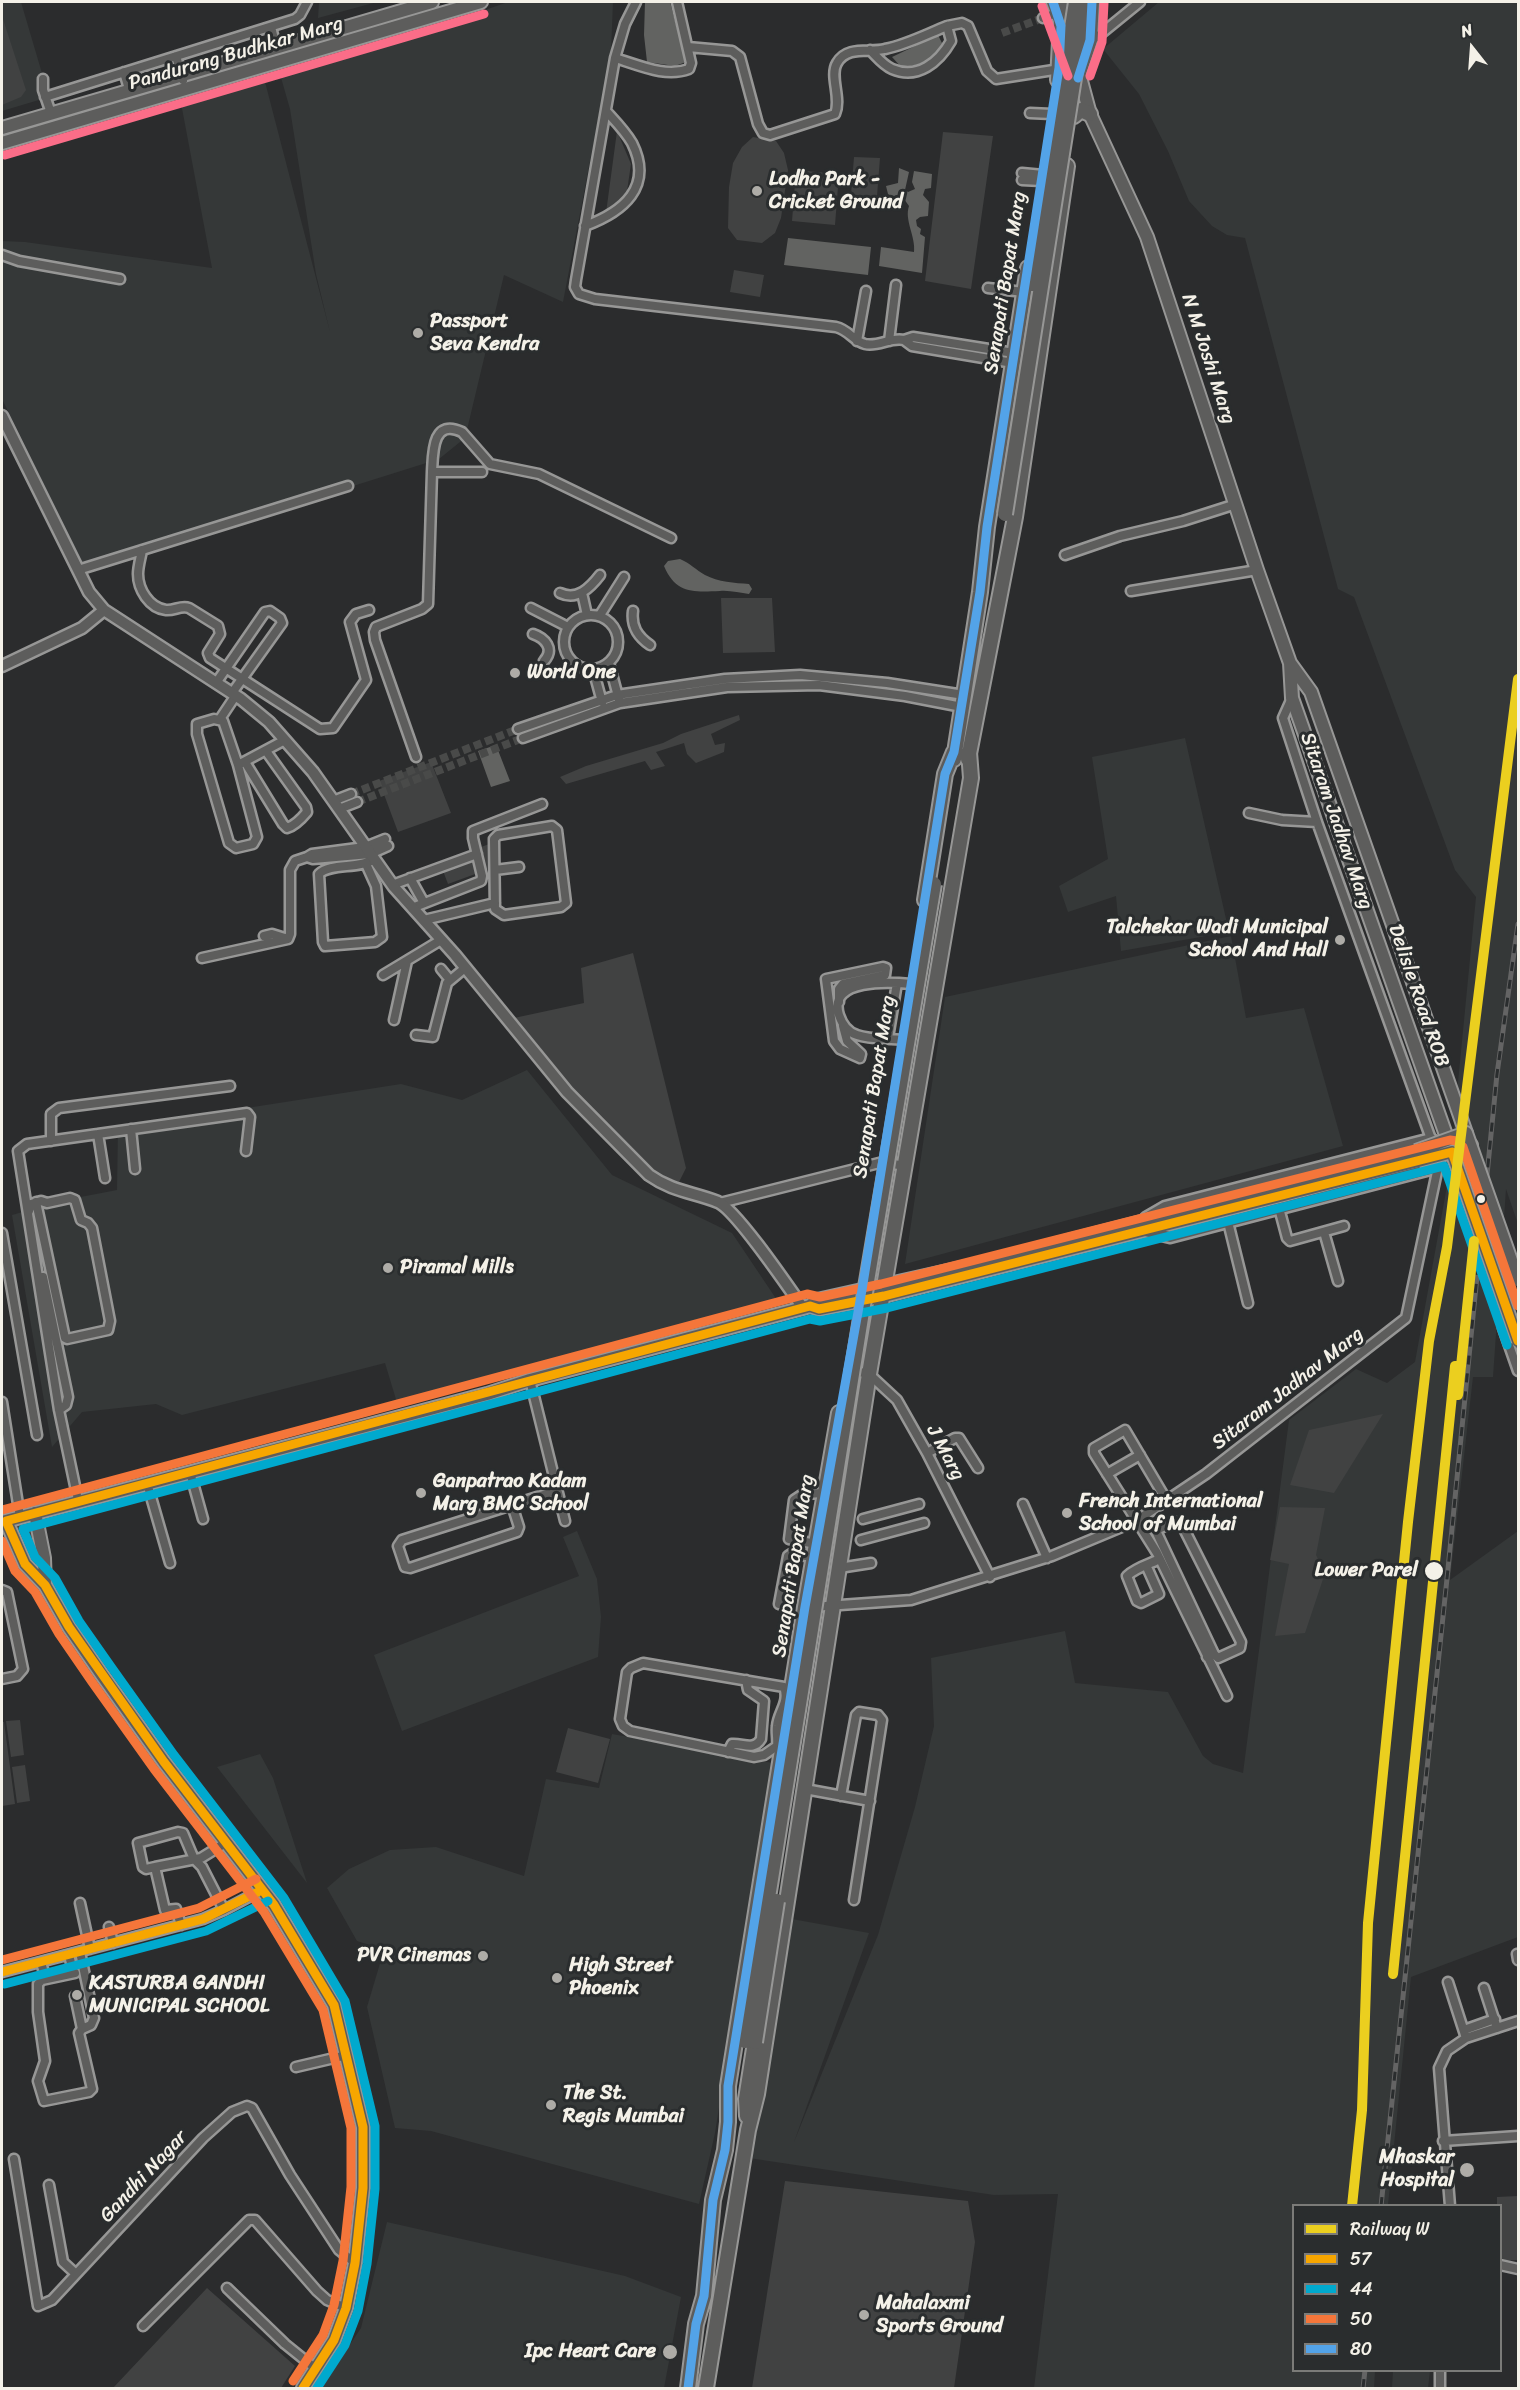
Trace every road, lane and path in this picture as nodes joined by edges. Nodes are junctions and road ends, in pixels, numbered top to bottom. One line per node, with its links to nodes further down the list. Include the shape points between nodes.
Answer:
1 (307, 2): 12 (street, via 295,19)
2 (432, 2): 15 (main road, Pandurang Budhkar Marg)
3 (481, 2): 26 (main road, Pandurang Budhkar Marg)
4 (636, 2): 19 (street)
5 (677, 2): 16 (street)
6 (1076, 2): 56 (main road, bridge, via 997,508)
7 (1086, 2): 56 (main road, bridge)
8 (1092, 2): 14 (main road)
9 (1140, 2): 14 (street)
10 (1059, 10): 11 (street); 14 (street); 20 (main road, Senapati Bapat Marg); 22 (main road, N M Joshi Marg)
11 (1043, 18)
12 (271, 27): 15 (street); 18 (street)
13 (948, 29): 17 (street); 17 (street, via 951,41 935,63 915,72 893,70); 20 (street, via 962,23 968,26 987,71 996,79)
14 (1090, 40): 22 (main road)
15 (276, 46): 23 (main road, Pandurang Budhkar Marg)
16 (688, 47): 17 (street, via 732,51 740,57 758,124 763,133 771,135 835,114 836,63 857,50); 19 (street, via 691,63 683,71 658,71)
17 (873, 53)
18 (176, 56): 21 (street); 23 (street)
19 (615, 58): 28 (street)
20 (1059, 69): 22 (street); 31 (main road, Senapati Bapat Marg)
21 (124, 72): 25 (street); 27 (street)
22 (1079, 72): 32 (main road, N M Joshi Marg); 33 (main road)
23 (181, 74): 25 (main road, Pandurang Budhkar Marg); 26 (street)
24 (43, 80): 27 (street)
25 (129, 89): 29 (main road, Pandurang Budhkar Marg)
26 (186, 89): 35 (main road, Pandurang Budhkar Marg)
27 (45, 96): 29 (street)
28 (606, 111): 38 (street); 38 (street, via 632,144 639,180 631,198 617,211)
29 (51, 113): 34 (main road, Pandurang Budhkar Marg)
30 (1030, 113): 31 (street)
31 (1052, 114): 33 (main road); 37 (main road, Senapati Bapat Marg)
32 (1090, 114): 33 (main road, via 1081,110); 52 (main road, N M Joshi Marg, via 1147,237)
33 (1074, 116): 56 (main road)
34 (2, 128)
35 (2, 143)
36 (1022, 176): 37 (street)
37 (1042, 178): 44 (main road, Senapati Bapat Marg)
38 (585, 226): 45 (street, via 575,287 587,298 836,327 847,330)
39 (2, 255): 40 (street)
40 (120, 279)
41 (896, 285): 46 (street)
42 (988, 288): 44 (street)
43 (866, 291): 45 (street)
44 (1024, 292): 47 (main road, Senapati Bapat Marg)
45 (856, 341): 46 (street)
46 (888, 341): 47 (street, via 896,338 912,346)
47 (1014, 358): 62 (main road, Senapati Bapat Marg)
48 (2, 416): 57 (street)
49 (432, 472): 50 (street); 53 (street, via 437,436 443,431 457,430 490,464 539,474); 102 (street, via 428,604 376,627 374,632)
50 (482, 472)
51 (348, 486): 54 (street)
52 (1236, 504): 55 (street); 58 (main road, N M Joshi Marg)
53 (671, 538)
54 (142, 550): 57 (street); 82 (street, via 138,573 148,600 162,609 184,606 218,626 220,634 208,656)
55 (1065, 555)
56 (1000, 562): 62 (main road); 101 (main road)
57 (78, 570): 66 (street)
58 (1257, 570): 61 (street); 80 (main road, N M Joshi Marg)
59 (600, 575): 64 (street)
60 (624, 577): 70 (street)
61 (1131, 591)
62 (980, 592): 93 (main road)
63 (561, 593): 64 (street, via 572,597)
64 (582, 593): 69 (street)
65 (531, 608): 71 (street)
66 (104, 610): 81 (street, via 81,628); 86 (street)
67 (369, 610): 84 (street, via 356,614 350,622 366,680 333,728 320,729)
68 (633, 610): 72 (street)
69 (587, 615): 70 (street); 71 (street, via 575,619)
70 (600, 615): 73 (street)
71 (568, 627): 75 (street)
72 (634, 627): 73 (street); 76 (street)
73 (617, 632): 79 (street, via 618,649)
74 (532, 634): 77 (street, via 542,637)
75 (564, 644): 77 (street); 83 (street, via 574,663)
76 (650, 645)
77 (548, 646): 78 (street)
78 (544, 661)
79 (609, 663): 83 (street); 91 (street)
80 (1290, 663): 88 (main road, Delisle Road ROB); 90 (main road, Delisle Road ROB)
81 (2, 666)
82 (225, 668): 84 (street); 84 (street, via 265,612 270,611 282,623); 86 (street)
83 (593, 669): 94 (street)
84 (242, 678): 89 (street)
85 (819, 681): 87 (street); 91 (street, via 800,675 725,679); 92 (street)
86 (216, 683): 89 (street)
87 (934, 689): 92 (street); 93 (street)
88 (1311, 692): 90 (main road); 141 (main road, Delisle Road ROB)
89 (234, 694): 95 (street); 98 (street, via 257,711)
90 (1292, 698): 109 (street, Sitaram Jadhav Marg, via 1283,718); 144 (main road, Delisle Road ROB)
91 (618, 699): 94 (street)
92 (932, 700): 93 (street)
93 (963, 701): 100 (main road)
94 (603, 704): 96 (street); 97 (street)
95 (220, 719): 103 (street); 103 (street, via 200,723 196,728 229,843 236,848 253,844 257,837)
96 (518, 729)
97 (524, 738)
98 (283, 741): 99 (street); 107 (street, via 313,772)
99 (266, 751): 103 (street); 103 (street, via 306,807 304,816 291,827 283,824)
100 (954, 752): 117 (main road); 132 (main road, Senapati Bapat Marg, via 945,774)
101 (969, 752): 117 (main road); 151 (main road, via 971,778)
102 (416, 757)
103 (242, 764)
104 (351, 794): 107 (street)
105 (357, 802): 107 (street)
106 (542, 804): 111 (street, via 473,831)
107 (336, 805): 112 (street)
108 (1250, 813): 109 (street)
109 (1317, 822): 143 (street, Sitaram Jadhav Marg)
110 (386, 843): 112 (street)
111 (477, 854): 115 (street); 119 (street, via 481,881)
112 (369, 857): 116 (street); 118 (street); 118 (street, via 319,874 325,946 379,940 382,933); 124 (street, via 307,857 296,861 290,870)
113 (519, 867): 114 (street)
114 (495, 870): 120 (street); 120 (street, via 496,837 555,827 564,905 504,915 497,913)
115 (410, 878): 116 (street); 119 (street)
116 (390, 882): 118 (street); 121 (street)
117 (939, 885): 248 (main road, bridge, via 863,1304)
118 (376, 886)
119 (424, 903): 121 (street)
120 (495, 903): 122 (street)
121 (412, 908): 122 (street)
122 (424, 920): 125 (street)
123 (264, 936): 124 (street)
124 (288, 939): 126 (street)
125 (441, 940): 127 (street); 128 (street)
126 (202, 958)
127 (407, 961): 130 (street); 134 (street)
128 (465, 968): 131 (street); 156 (street, via 567,1092 639,1167 660,1183)
129 (441, 969): 131 (street)
130 (383, 975)
131 (450, 980): 136 (street, via 433,1037)
132 (904, 983): 133 (street, via 882,981 861,985 844,994); 137 (street); 138 (main road, Senapati Bapat Marg)
133 (839, 1002): 135 (street); 135 (street, via 840,986 885,975 886,968 825,979 834,1041 840,1049 860,1058 861,1054 847,1041)
134 (394, 1020)
135 (843, 1026): 137 (street, via 854,1035)
136 (416, 1035)
137 (888, 1038): 138 (street)
138 (903, 1040): 150 (main road, Senapati Bapat Marg)
139 (230, 1086): 145 (street, via 59,1108 51,1114)
140 (131, 1129): 142 (street); 147 (street, via 247,1113 250,1117); 153 (street)
141 (1466, 1133): 144 (main road, bridge); 146 (main road, Delisle Road ROB, bridge)
142 (98, 1134): 145 (street); 154 (street)
143 (1431, 1139): 152 (street); 160 (street, via 1165,1207)
144 (1447, 1140): 148 (main road, Delisle Road ROB, bridge); 149 (main road, bridge)
145 (51, 1141): 177 (street, via 27,1144 18,1151)
146 (1471, 1145): 148 (main road); 164 (main road, Delisle Road ROB, bridge)
147 (246, 1151)
148 (1452, 1152): 149 (main road, bridge); 171 (main road, Delisle Road ROB, bridge)
149 (1417, 1156): 160 (main road)
150 (883, 1162): 151 (street); 156 (street); 167 (main road, Senapati Bapat Marg)
151 (904, 1166): 166 (main road)
152 (1438, 1167): 157 (street); 188 (street, Sitaram Jadhav Marg, via 1406,1318)
153 (135, 1169)
154 (105, 1178)
155 (36, 1202): 155 (street, via 73,1198 81,1220 90,1224 110,1321 105,1332 65,1338); 177 (street, via 29,1208 68,1397)
156 (720, 1203): 169 (street)
157 (1279, 1208): 158 (street); 161 (street, via 1288,1241)
158 (1228, 1222): 160 (street, via 1170,1237); 168 (street)
159 (1344, 1226): 161 (street)
160 (1139, 1227): 166 (main road)
161 (1324, 1232): 165 (street)
162 (2, 1233): 163 (street)
163 (3, 1256): 178 (street)
164 (1518, 1280)
165 (1338, 1281)
166 (885, 1290): 167 (main road); 174 (main road)
167 (861, 1295): 169 (main road, via 819,1309); 172 (main road, Senapati Bapat Marg)
168 (1248, 1304)
169 (807, 1307): 175 (main road)
170 (1518, 1323): 173 (street, via 1503,1328)
171 (1518, 1341)
172 (847, 1370): 174 (street); 186 (main road, Senapati Bapat Marg)
173 (1518, 1371)
174 (870, 1374): 179 (street, J Marg, via 897,1400); 207 (main road)
175 (530, 1380): 182 (main road); 185 (street)
176 (2, 1402): 193 (street)
177 (59, 1410): 187 (street)
178 (37, 1435)
179 (927, 1453): 181 (street, via 959,1438); 208 (street, J Marg)
180 (1140, 1455): 183 (street); 183 (street, via 1128,1432 1123,1430 1093,1449); 188 (street)
181 (978, 1468)
182 (190, 1472): 184 (main road); 194 (street)
183 (1107, 1474): 198 (street)
184 (147, 1483): 187 (main road); 204 (street)
185 (556, 1491): 191 (street); 197 (street)
186 (825, 1493): 201 (main road, Senapati Bapat Marg); 201 (street, via 802,1494 794,1500 789,1539)
187 (78, 1500): 192 (main road)
188 (1167, 1501): 198 (street, Sitaram Jadhav Marg)
189 (919, 1504): 195 (street)
190 (1023, 1504): 203 (street)
191 (512, 1505): 191 (street, via 402,1540 398,1546 405,1567 517,1532 520,1529)
192 (35, 1513): 193 (main road); 209 (main road)
193 (20, 1517): 196 (main road)
194 (203, 1519)
195 (863, 1519)
196 (4, 1521): 209 (main road, via 25,1564)
197 (565, 1521)
198 (1136, 1521): 202 (street); 203 (street, Sitaram Jadhav Marg)
199 (924, 1523): 200 (street)
200 (861, 1540)
201 (812, 1548): 211 (street, via 788,1556); 212 (main road, Senapati Bapat Marg)
202 (1161, 1554): 206 (street); 214 (street); 214 (street, via 1157,1530 1179,1522 1240,1642 1240,1648 1218,1658)
203 (1050, 1557): 208 (street, Sitaram Jadhav Marg)
204 (170, 1563)
205 (871, 1563): 207 (street)
206 (1146, 1565): 206 (street, via 1127,1576 1141,1603 1159,1594)
207 (838, 1568): 213 (main road)
208 (990, 1577): 213 (street, Sitaram Jadhav Marg, via 911,1600)
209 (45, 1585): 225 (main road, via 102,1676)
210 (2, 1590): 215 (street, via 7,1592 23,1669 17,1676)
211 (779, 1604)
212 (806, 1607): 213 (street, Sitaram Jadhav Marg); 219 (main road, Senapati Bapat Marg)
213 (832, 1607): 218 (main road)
214 (1211, 1655): 217 (street)
215 (2, 1679)
216 (746, 1680): 219 (street, via 784,1687); 220 (street, via 748,1690 764,1701 761,1739 752,1747 732,1744); 220 (street, via 643,1664 627,1672 620,1719 623,1726 630,1731)
217 (1227, 1696)
218 (815, 1722): 219 (street); 222 (main road)
219 (783, 1724): 220 (street, via 777,1746 764,1755); 221 (main road, Senapati Bapat Marg)
220 (728, 1752)
221 (778, 1789): 222 (main road, via 782,1797 789,1799 801,1798); 251 (main road, Senapati Bapat Marg, via 728,2086)
222 (804, 1792): 223 (street); 252 (main road)
223 (841, 1796): 224 (street); 224 (street, via 856,1715 878,1715 882,1720)
224 (870, 1801): 229 (street)
225 (228, 1842): 226 (street); 228 (main road)
226 (194, 1859): 227 (street); 227 (street, via 185,1835 178,1832 138,1843 143,1867); 231 (street)
227 (155, 1867): 232 (street, via 165,1910 176,1909)
228 (262, 1890): 231 (street); 249 (main road, via 334,2005)
229 (854, 1900)
230 (80, 1903): 235 (street)
231 (224, 1910): 232 (street)
232 (181, 1925): 234 (street)
233 (109, 1927): 234 (street)
234 (113, 1943): 235 (street)
235 (90, 1949): 236 (street)
236 (80, 1952): 237 (street); 246 (street, via 94,2019 92,2025)
237 (69, 1955): 238 (street); 246 (street, via 73,1970 38,1984 45,2061 38,2076 43,2101 91,2091 79,2033)
238 (41, 1962): 239 (street); 240 (street)
239 (2, 1972)
240 (44, 1973)
241 (1448, 1982): 247 (street)
242 (1484, 1988): 245 (street)
243 (75, 1996): 246 (street)
244 (1518, 2021): 245 (street)
245 (1496, 2024): 247 (street)
246 (82, 2029)
247 (1465, 2034): 254 (street, via 1447,2051 1439,2068)
248 (750, 2041): 251 (main road); 252 (main road)
249 (347, 2055): 250 (street); 258 (main road, via 363,2127 363,2188)
250 (296, 2067)
251 (728, 2122): 268 (main road, Senapati Bapat Marg, via 713,2200 704,2296 696,2324)
252 (748, 2130): 269 (main road)
253 (1518, 2136): 254 (street)
254 (1443, 2141): 257 (street)
255 (14, 2159): 261 (street, Gandhi Nagar, via 38,2306 52,2300)
256 (49, 2185): 261 (street, via 63,2262)
257 (1450, 2204)
258 (355, 2263): 261 (street, Gandhi Nagar, via 339,2250 252,2108 247,2106 232,2112 203,2138); 263 (main road)
259 (1502, 2265): 260 (street)
260 (1518, 2269)
261 (76, 2274)
262 (227, 2288): 265 (street)
263 (346, 2308): 264 (street, via 317,2291 255,2220 249,2220); 265 (main road, via 334,2340)
264 (143, 2326)
265 (316, 2369): 267 (main road)
266 (1440, 2372): 270 (street)
267 (303, 2388)
268 (688, 2388)
269 (706, 2388)
270 (1440, 2388)

